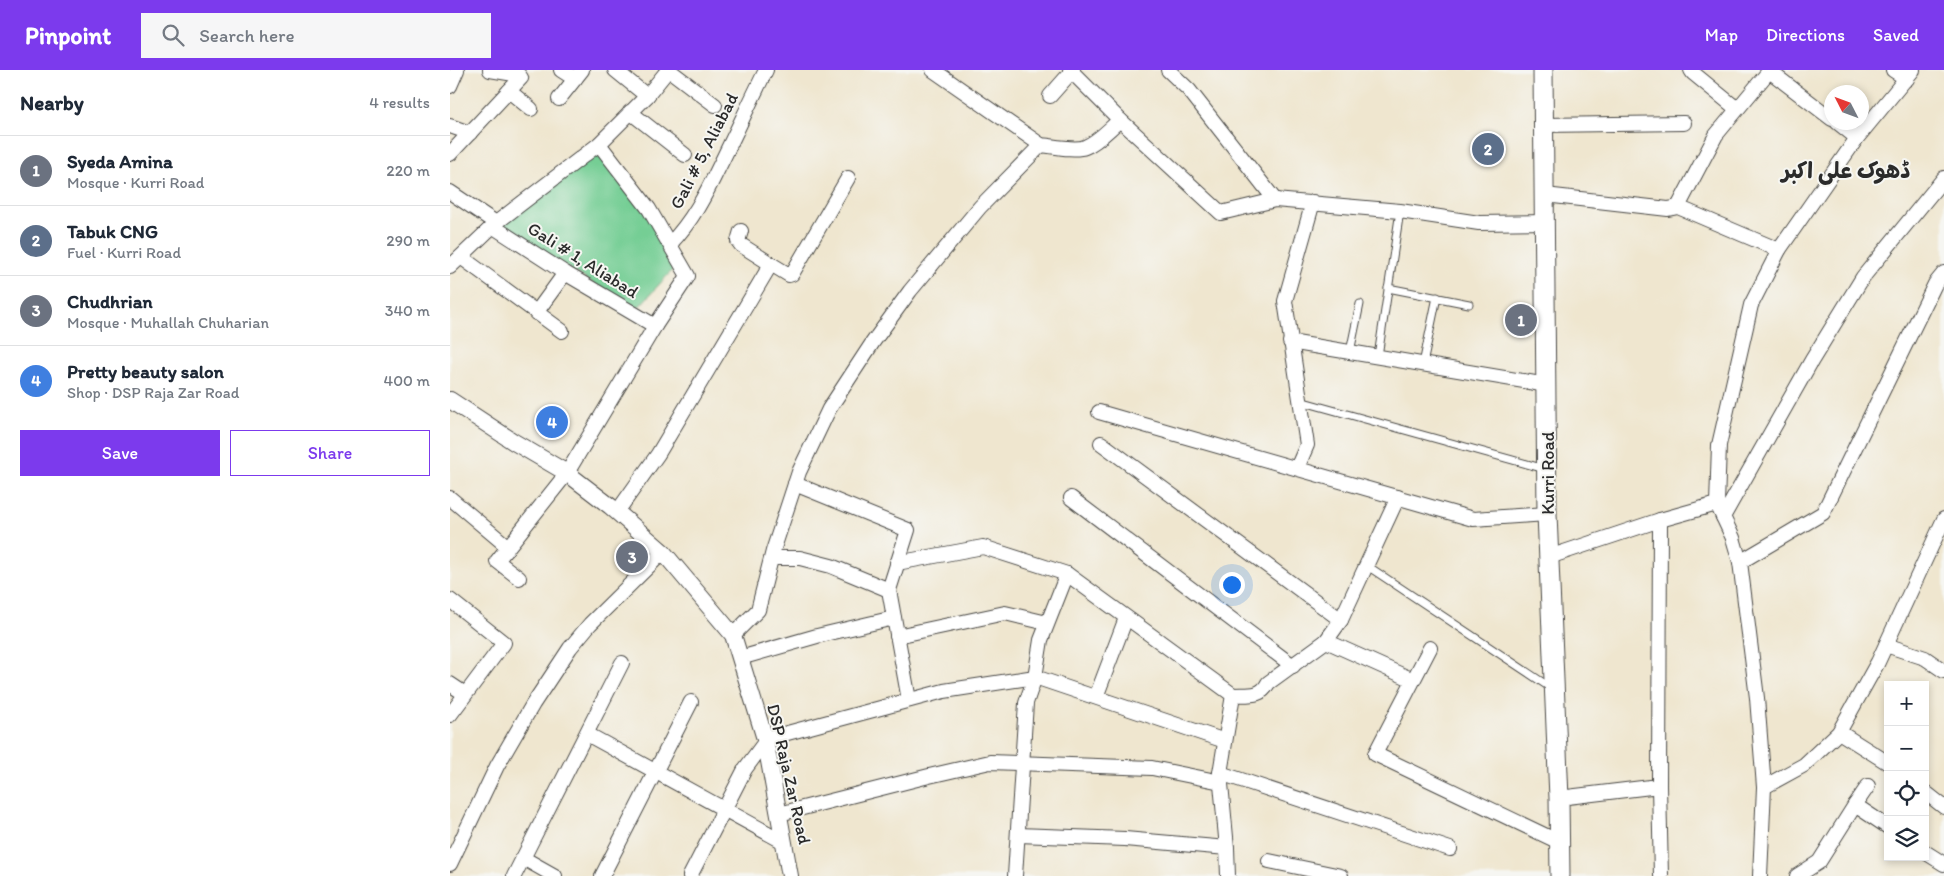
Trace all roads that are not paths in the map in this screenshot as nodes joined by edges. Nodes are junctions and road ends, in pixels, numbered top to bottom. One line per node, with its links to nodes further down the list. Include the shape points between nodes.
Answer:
1 (457, 70): 16 (street)
2 (490, 70): 17 (street, via 521,78)
3 (561, 70): 14 (street)
4 (615, 70): 18 (street)
5 (668, 70): 18 (street); 21 (street)
6 (766, 70): 48 (street, Gali # 5, Aliabad, via 700,206)
7 (934, 70): 34 (street)
8 (1072, 70): 19 (street); 26 (street)
9 (1168, 70): 41 (street, via 1188,90)
10 (1543, 70): 28 (main road, Kurri Road)
11 (1691, 70): 23 (street)
12 (1769, 70): 23 (street); 25 (street)
13 (1893, 70): 15 (street)
14 (578, 74): 20 (street)
15 (1910, 74): 32 (street)
16 (450, 86)
17 (508, 91): 22 (street); 31 (street)
18 (648, 96): 24 (street)
19 (1050, 96)
20 (559, 98)
21 (715, 105)
22 (531, 109)
23 (1737, 109): 43 (street, via 1716,134)
24 (630, 112): 33 (street); 36 (street)
25 (1824, 112)
26 (1120, 120): 34 (street, via 1084,148); 41 (street, via 1221,213)
27 (1684, 124): 28 (street)
28 (1544, 125): 40 (main road, Kurri Road)
29 (450, 126): 31 (street)
30 (1847, 130): 32 (street)
31 (470, 133): 35 (street)
32 (1857, 138): 49 (street)
33 (599, 144): 46 (street); 48 (street, via 649,209)
34 (1041, 145): 74 (street, via 980,207 910,291 829,409)
35 (450, 154)
36 (686, 156)
37 (848, 178): 51 (street, via 792,274)
38 (1944, 178): 81 (street, via 1863,277)
39 (450, 192): 46 (street, Gali # 1, Aliabad)
40 (1545, 195): 43 (street, via 1668,209); 45 (main road, Kurri Road)
41 (1276, 200): 42 (street)
42 (1313, 202): 44 (street); 62 (street, via 1285,301)
43 (1678, 207): 49 (street)
44 (1400, 211): 45 (street, via 1479,223); 55 (lane)
45 (1544, 222): 66 (main road, Kurri Road)
46 (496, 223): 50 (street); 53 (street, Gali # 1, Aliabad, via 497,228)
47 (741, 231): 51 (street, via 738,241 741,245)
48 (670, 244): 60 (street, via 688,276)
49 (1779, 250): 78 (street, via 1751,305 1719,445)
50 (461, 257): 52 (street); 59 (street)
51 (771, 264): 79 (street, via 658,454)
52 (450, 267)
53 (565, 273): 59 (street); 60 (street, Gali # 1, Aliabad)
54 (1944, 273): 88 (street, via 1824,513)
55 (1388, 288): 56 (lane); 64 (lane)
56 (1437, 298): 58 (lane); 65 (lane)
57 (1360, 304): 63 (lane)
58 (1470, 304)
59 (536, 313): 61 (street)
60 (655, 326): 73 (street)
61 (562, 331)
62 (1290, 342): 63 (street); 68 (street)
63 (1350, 352): 64 (street)
64 (1378, 356): 65 (street)
65 (1423, 364): 66 (street)
66 (1548, 385): 72 (main road, Kurri Road)
67 (450, 400): 73 (street, DSP Raja Zar Road)
68 (1299, 401): 71 (street, via 1307,445); 72 (lane)
69 (1099, 412): 71 (street)
70 (1101, 443): 97 (street)
71 (1297, 468): 75 (street)
72 (1547, 470): 80 (main road, Kurri Road)
73 (567, 473): 79 (street, DSP Raja Zar Road); 84 (street)
74 (795, 484): 86 (street); 89 (street, via 908,530)
75 (1398, 497): 80 (street, via 1473,519); 90 (street)
76 (450, 498): 84 (street)
77 (1071, 498): 106 (street)
78 (1717, 504): 81 (street); 82 (street)
79 (617, 512): 85 (street, DSP Raja Zar Road)
80 (1547, 514): 87 (main road, Kurri Road)
81 (1723, 517): 88 (street)
82 (1660, 520): 87 (street); 126 (street)
83 (1943, 522): 102 (street)
84 (508, 547): 92 (street, via 497,561)
85 (662, 552): 99 (street, DSP Raja Zar Road); 144 (street, via 570,648 497,766)
86 (772, 558): 93 (street, via 800,558 831,566); 99 (street, via 758,610)
87 (1549, 558): 111 (main road, Kurri Road)
88 (1740, 562): 128 (street)
89 (897, 563): 91 (street, via 983,547); 93 (street)
90 (1366, 565): 97 (street); 111 (lane)
91 (1067, 574): 96 (street); 98 (street)
92 (519, 578)
93 (889, 590): 95 (street)
94 (450, 600): 112 (street, via 504,643)
95 (894, 618): 100 (street); 104 (street)
96 (1126, 618): 113 (street); 114 (street)
97 (1341, 620): 101 (street)
98 (1047, 624): 100 (street, via 1005,613); 108 (street)
99 (733, 635): 104 (street, DSP Raja Zar Road)
100 (897, 636): 115 (street)
101 (1326, 641): 106 (street); 109 (street)
102 (1886, 645): 107 (street, via 1924,658); 118 (street)
103 (1430, 648): 109 (street)
104 (740, 658): 120 (street, DSP Raja Zar Road)
105 (622, 663): 119 (street)
106 (1293, 666): 113 (street, via 1258,694)
107 (1944, 671)
108 (1034, 676): 114 (street); 115 (street); 123 (street, via 1026,703)
109 (1413, 680): 138 (street, via 1375,754)
110 (450, 684): 112 (street)
111 (1555, 690): 130 (main road, Kurri Road)
112 (465, 694): 117 (street)
113 (1233, 695): 121 (street)
114 (1096, 697): 121 (street)
115 (910, 700): 120 (street)
116 (691, 702): 124 (street)
117 (450, 715)
118 (1839, 732): 122 (street); 128 (street, via 1804,765)
119 (587, 734): 124 (street); 142 (street)
120 (765, 740): 133 (street); 134 (street, DSP Raja Zar Road)
121 (1225, 741): 125 (street)
122 (1884, 760)
123 (1023, 764): 125 (street, via 1152,768); 134 (street, via 990,762); 136 (street)
124 (655, 772): 133 (street); 150 (street)
125 (1221, 778): 139 (street); 140 (street)
126 (1659, 786): 130 (street); 156 (street)
127 (1868, 786): 131 (street)
128 (1764, 787): 157 (street)
129 (1929, 795): 132 (street)
130 (1559, 798): 138 (main road, Kurri Road)
131 (1855, 804): 135 (street); 147 (street, via 1819,862)
132 (1944, 807)
133 (723, 810): 137 (street); 151 (street)
134 (779, 814): 137 (street, DSP Raja Zar Road)
135 (1884, 824)
136 (1018, 835): 139 (street, via 1125,839); 152 (street)
137 (784, 842): 146 (street, DSP Raja Zar Road)
138 (1560, 842): 155 (main road, Kurri Road)
139 (1228, 848): 153 (street)
140 (1450, 849)
141 (1929, 855): 145 (street)
142 (523, 858): 148 (street); 149 (street)
143 (1269, 861): 154 (street)
144 (450, 864)
145 (1944, 864)
146 (787, 872)
147 (1804, 875)
148 (514, 876)
149 (555, 876)
150 (602, 876)
151 (690, 876)
152 (1015, 876)
153 (1228, 876)
154 (1341, 876)
155 (1560, 876)
156 (1661, 876)
157 (1760, 876)

